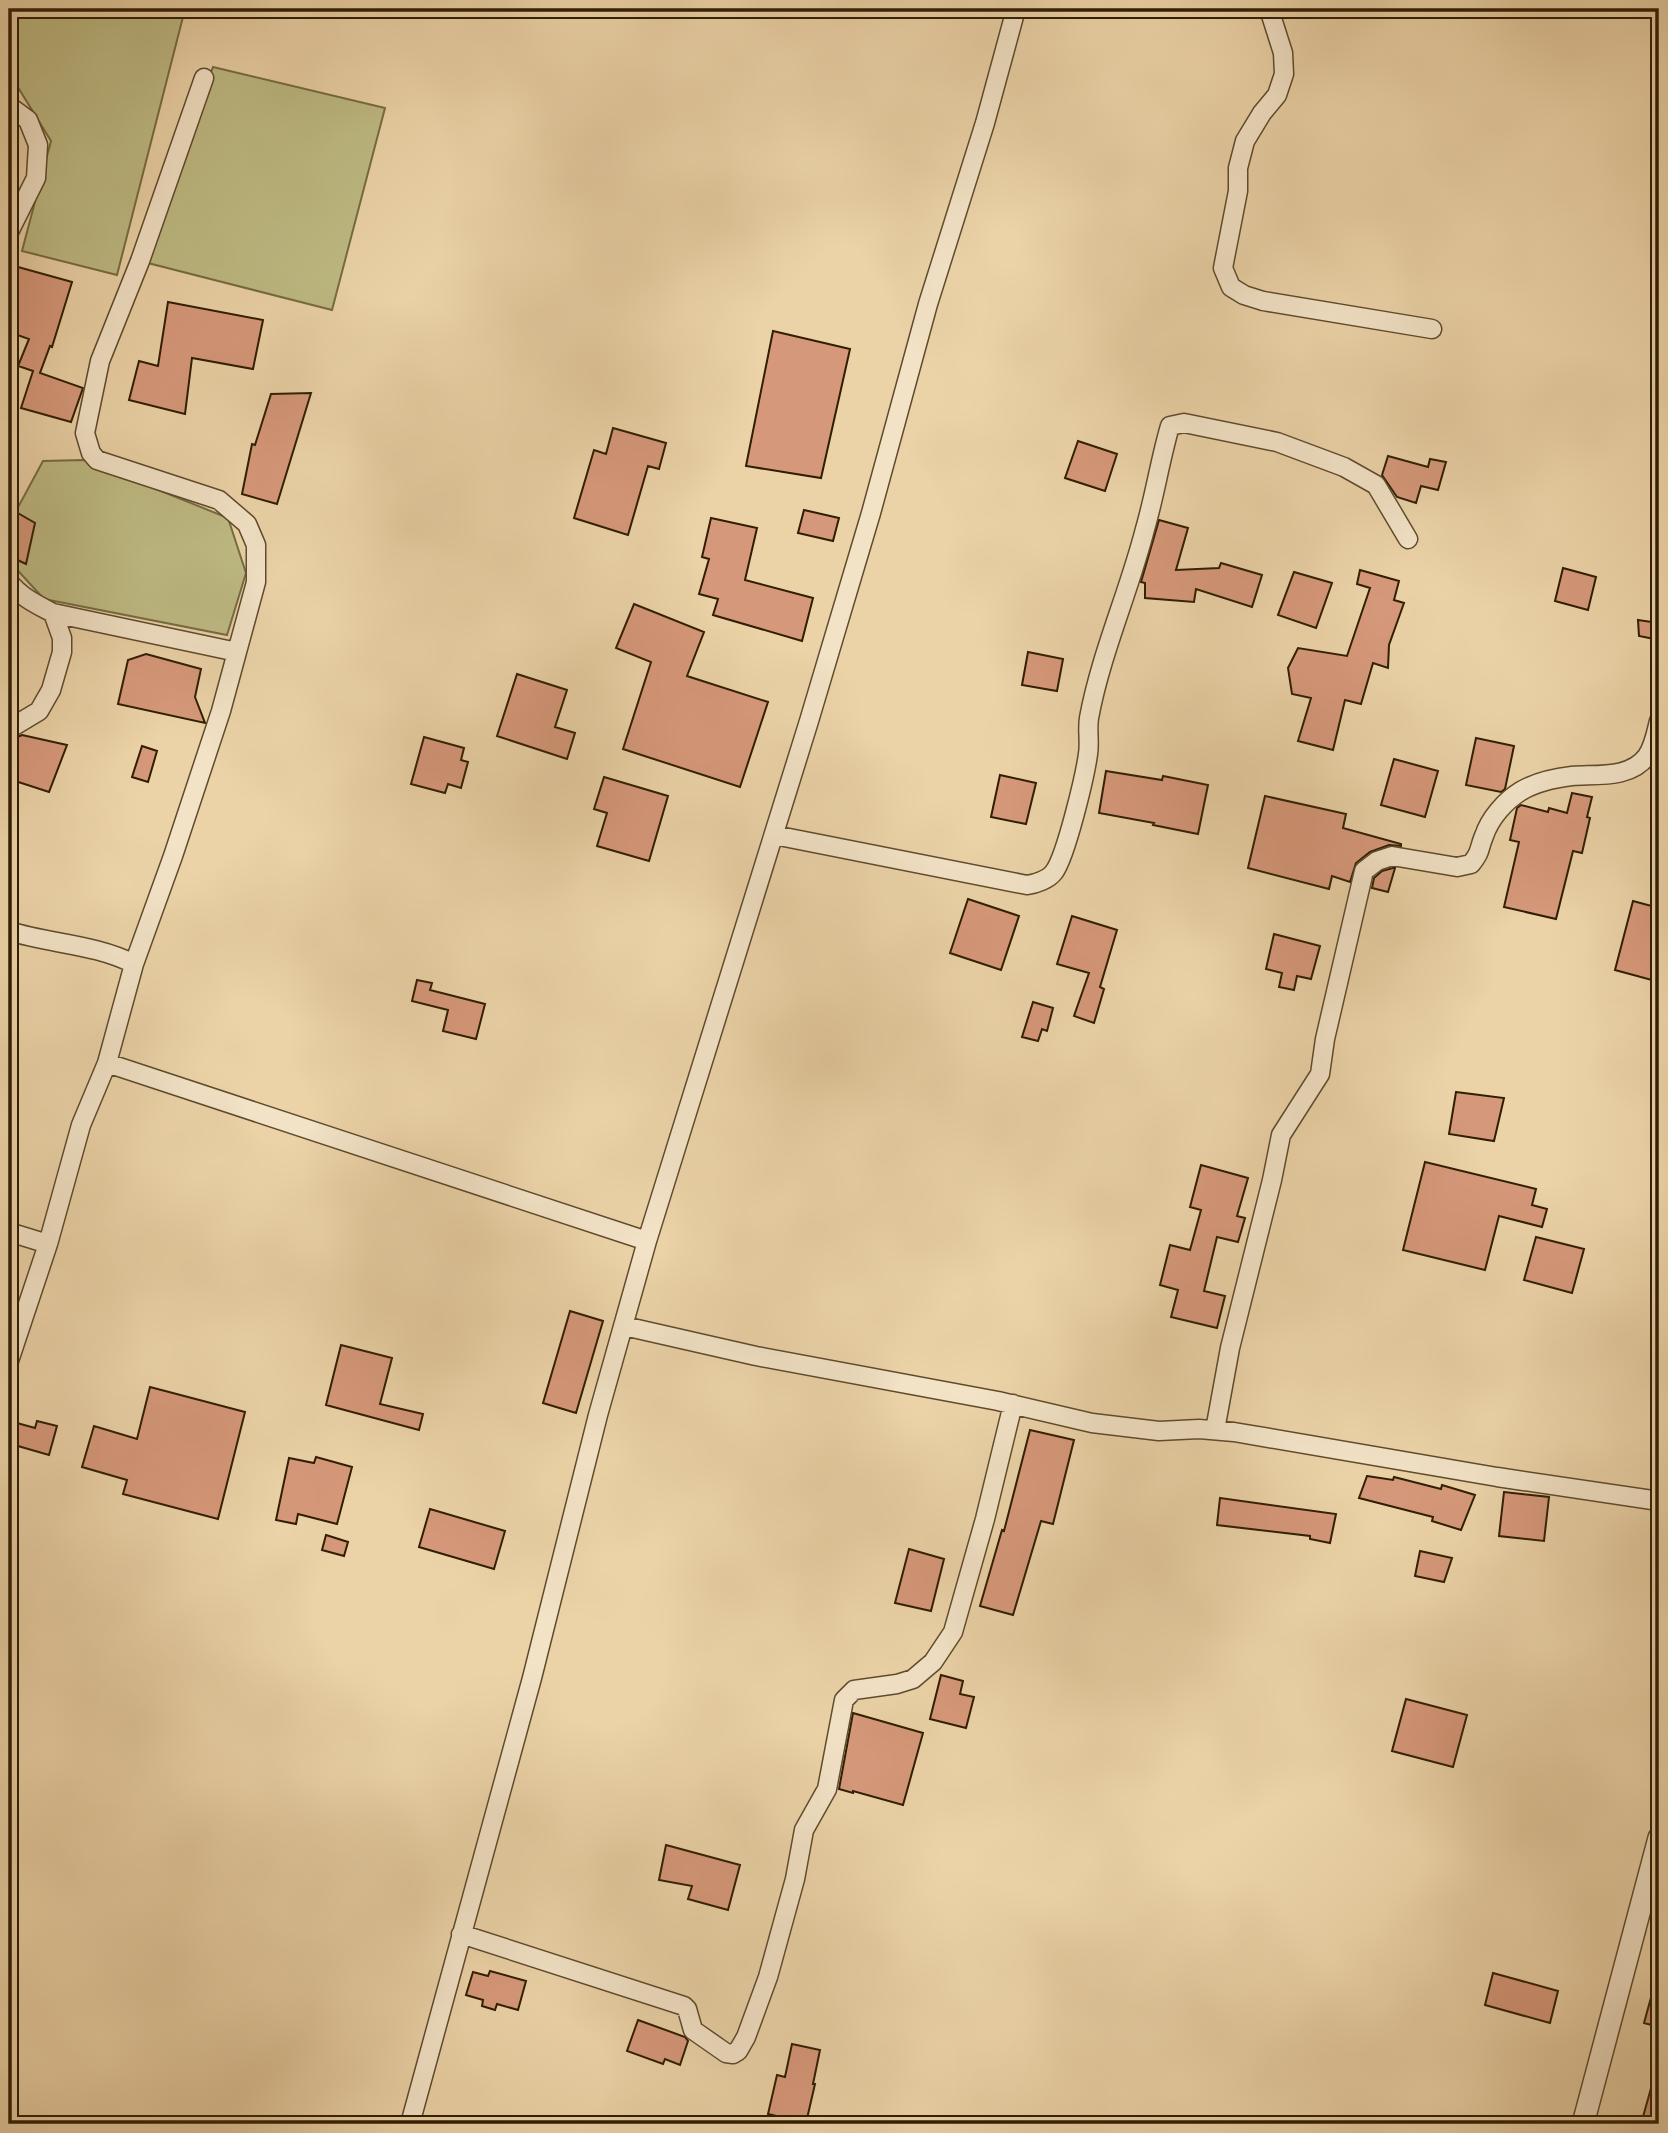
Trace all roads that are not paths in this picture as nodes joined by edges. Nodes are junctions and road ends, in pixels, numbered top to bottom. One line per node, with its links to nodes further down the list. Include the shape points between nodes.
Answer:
1 (1016, 9): 13 (street)
2 (1269, 9): 6 (street, via 1283,53 1284,74 1277,95 1245,141 1238,168 1223,268 1231,287 1264,301)
3 (204, 78): 10 (street, via 100,361 85,433 97,460 219,500 247,524 256,545 256,582)
4 (9, 106): 5 (street, via 28,120 38,145 36,178)
5 (9, 232)
6 (1432, 329)
7 (1408, 539): 13 (street, via 1376,485 1344,467 1278,442 1184,423 1170,426 1146,529 1097,685 1083,781 1054,872 1027,885)
8 (9, 582): 9 (street, via 16,592)
9 (53, 613): 10 (street); 12 (street, via 62,652 51,690 39,711)
10 (237, 652): 15 (street)
11 (1659, 721): 23 (street, via 1652,748 1634,768 1618,774 1570,776 1521,792 1498,810 1471,864 1457,867 1392,856 1364,872 1320,1074 1281,1135)
12 (9, 729)
13 (774, 835): 18 (street)
14 (9, 931): 15 (street, via 100,950)
15 (134, 964): 16 (street)
16 (107, 1063): 18 (street); 19 (street, via 81,1125)
17 (9, 1232): 19 (street)
18 (647, 1241): 20 (street)
19 (48, 1244): 21 (street)
20 (624, 1326): 22 (street); 27 (street)
21 (9, 1361)
22 (1013, 1404): 23 (street, via 1105,1425 1158,1431); 27 (street, via 953,1632 933,1662 913,1679 854,1690 844,1700 827,1788 804,1830 768,1977 738,2051 726,2053 693,2030 684,2006)
23 (1215, 1430): 24 (street)
24 (1659, 1501)
25 (1659, 1838): 26 (street)
26 (1656, 1863): 29 (street)
27 (461, 1934): 28 (street)
28 (410, 2124)
29 (1583, 2124)

